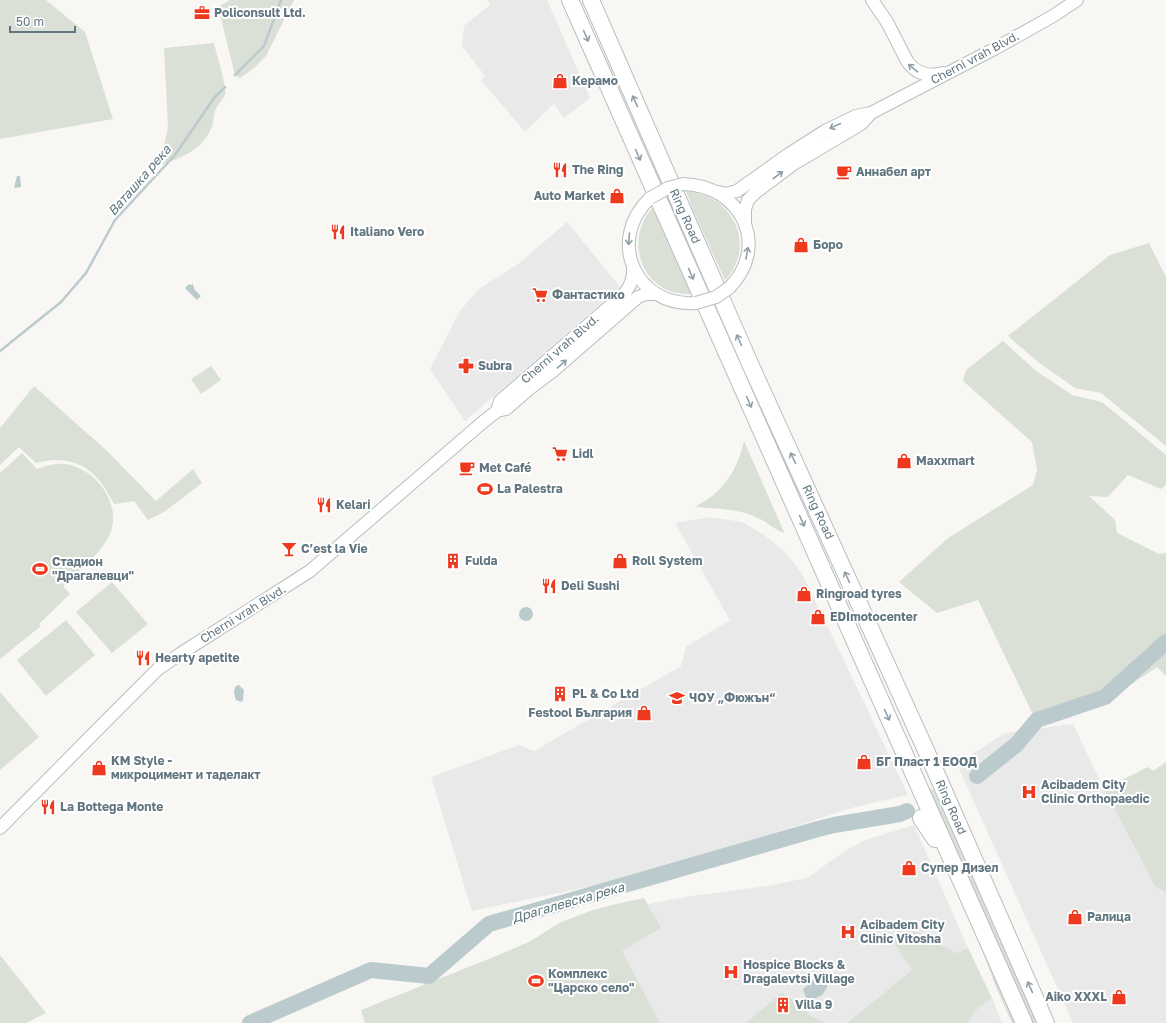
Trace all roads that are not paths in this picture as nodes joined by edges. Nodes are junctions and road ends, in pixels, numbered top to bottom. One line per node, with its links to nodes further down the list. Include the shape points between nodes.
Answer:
1 (570, 0): 13 (highway, Ring Road, one-way to 13)
2 (591, 0): 12 (highway, Ring Road, one-way to 2, via 754,373)
3 (872, 0): 5 (main road, one-way to 3, via 927,75 910,66 887,22)
4 (1077, 0): 5 (main road, Cherni vrah Blvd., via 1036,26)
5 (950, 72): 6 (main road, Cherni vrah Blvd.)
6 (872, 113): 7 (main road, Cherni vrah Blvd., one-way to 7, via 856,116 807,141 737,191 725,194); 8 (main road, Cherni vrah Blvd., one-way to 6, via 745,209 748,200 756,192 813,151 861,124)
7 (718, 192): 8 (main road, via 735,207); 9 (main road, one-way to 9, bridge, via 701,186 683,184 668,188 650,198 638,212 630,230 629,250)
8 (745, 225): 10 (main road, one-way to 8, bridge, via 677,303 696,303 709,300 729,288 741,273 746,259 748,246)
9 (634, 268): 10 (main road, via 644,285); 11 (main road, Cherni vrah Blvd., via 633,280 625,293 500,402)
10 (656, 294): 11 (main road, Cherni vrah Blvd., one-way to 10, via 506,409 638,297)
11 (497, 411): 19 (main road, Cherni vrah Blvd., via 310,571 158,669)
12 (875, 637): 14 (highway); 17 (highway, Ring Road)
13 (854, 641): 15 (highway); 20 (highway, Ring Road, one-way to 20)
14 (908, 682)
15 (869, 700)
16 (920, 709): 17 (highway)
17 (934, 768): 22 (highway, Ring Road, one-way to 17)
18 (921, 818): 20 (highway)
19 (0, 828)
20 (963, 883): 21 (highway, Ring Road)
21 (1024, 1023)
22 (1046, 1023)

